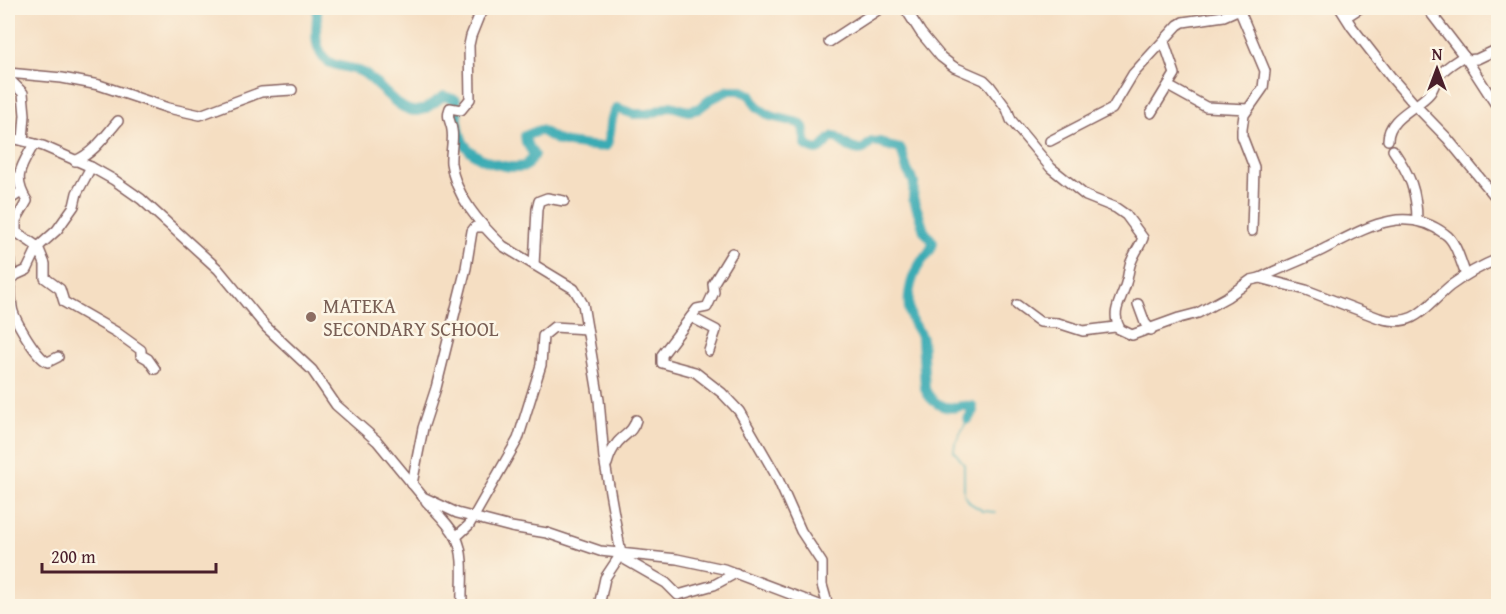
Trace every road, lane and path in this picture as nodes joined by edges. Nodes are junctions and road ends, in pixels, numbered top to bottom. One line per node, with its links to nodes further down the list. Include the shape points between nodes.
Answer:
1 (486, 8): 35 (street, via 479,16 469,45 470,99 461,110 450,108 447,116 452,129 455,180)
2 (881, 8): 9 (street)
3 (905, 8): 49 (street, via 941,57 990,86 1011,120 1050,168 1086,196 1121,211 1143,238 1128,268 1117,306)
4 (1240, 8): 10 (street, via 1224,16 1184,22); 19 (street, via 1265,71 1263,88)
5 (1340, 8): 8 (street)
6 (1360, 8): 8 (street)
7 (1427, 8): 12 (street)
8 (1346, 17): 17 (street)
9 (829, 42)
10 (1164, 42): 15 (street, via 1175,74); 25 (street, via 1133,74 1112,109)
11 (1498, 49): 12 (street, via 1477,59)
12 (1466, 58): 17 (street, via 1446,67 1430,93); 18 (street)
13 (8, 73): 16 (street, via 99,85 200,115 261,92)
14 (8, 78): 23 (street, via 23,93)
15 (1168, 86): 19 (street, via 1206,107); 20 (street)
16 (292, 90)
17 (1416, 106): 24 (street, via 1389,132); 32 (street)
18 (1498, 108)
19 (1248, 109): 36 (street, via 1242,136 1254,167)
20 (1151, 113)
21 (118, 121): 28 (street, via 86,157)
22 (8, 137): 23 (street)
23 (23, 140): 26 (street)
24 (1388, 140)
25 (1050, 141)
26 (34, 144): 28 (street); 30 (street, via 20,169)
27 (1394, 150): 34 (street, via 1413,185)
28 (75, 161): 29 (street)
29 (91, 167): 37 (street, via 74,206 57,230); 56 (street, via 132,192 205,257 266,327 312,370 336,405 377,441)
30 (21, 192): 31 (street, via 12,198); 37 (street, via 27,203 15,229)
31 (8, 196)
32 (1498, 200)
33 (564, 201): 41 (street, via 539,201)
34 (1418, 221): 42 (street, via 1447,235); 43 (street, via 1390,221 1362,229)
35 (484, 227): 41 (street, via 502,246); 56 (street, via 472,231)
36 (1252, 231)
37 (38, 247): 44 (street, via 27,270); 53 (street, via 45,264 45,278 60,289 64,302 138,348)
38 (732, 253): 47 (street, via 713,284 707,307 698,308)
39 (8, 255): 44 (street)
40 (1498, 259): 42 (street)
41 (534, 265): 48 (street, via 574,289 583,304)
42 (1466, 275): 43 (street, via 1420,314 1399,321 1379,318 1306,290)
43 (1260, 278): 50 (street, via 1198,313)
44 (10, 281): 52 (street, via 12,312 27,339 42,361)
45 (1138, 304): 50 (street)
46 (1017, 305): 49 (street, via 1040,322 1083,331)
47 (692, 317): 51 (street, via 716,330); 65 (street, via 662,355 662,363 695,372 739,411 777,477 801,531 822,563 822,585)
48 (587, 329): 55 (street); 58 (street, via 556,327 543,336 541,365 520,433)
49 (1120, 329): 50 (street, via 1132,335)
50 (1151, 330)
51 (709, 351)
52 (58, 357)
53 (155, 369)
54 (636, 420): 55 (street, via 632,431 613,448)
55 (606, 466): 60 (street)
56 (412, 484): 57 (street)
57 (423, 497): 58 (street); 59 (street)
58 (472, 517): 59 (street); 60 (street, via 547,533)
59 (456, 537): 62 (street, via 461,555)
60 (620, 555): 61 (street, via 678,559); 61 (street, via 678,595 714,585); 63 (street, via 605,578)
61 (736, 573): 64 (street)
62 (462, 606)
63 (599, 606)
64 (822, 606)
65 (828, 606)

